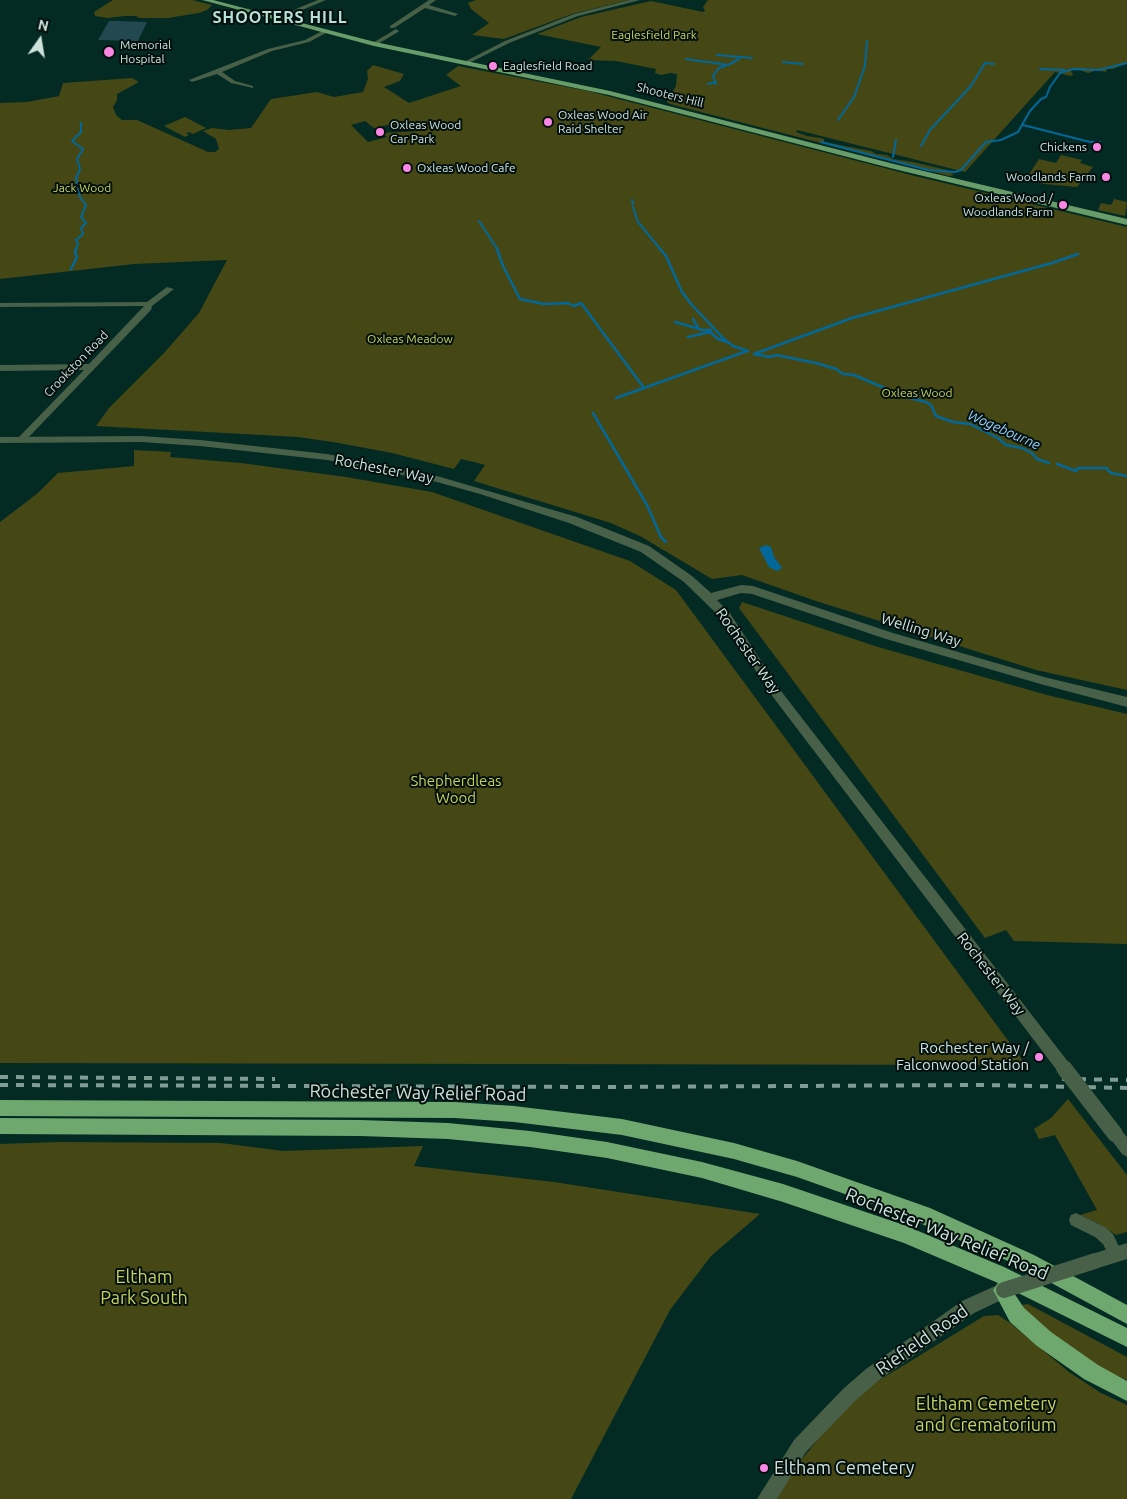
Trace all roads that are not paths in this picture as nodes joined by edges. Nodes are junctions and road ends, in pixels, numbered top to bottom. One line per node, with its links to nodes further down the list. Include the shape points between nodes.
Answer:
1 (205, 0): 7 (main road, Shooters Hill)
2 (323, 0): 7 (street)
3 (433, 0): 5 (street)
4 (637, 0): 10 (street, via 576,15 507,42)
5 (424, 6): 6 (street); 9 (street)
6 (455, 14)
7 (281, 20): 8 (main road, Shooters Hill)
8 (324, 32): 9 (main road, Shooters Hill); 11 (street)
9 (374, 44): 10 (main road, Shooters Hill)
10 (465, 63): 14 (main road, Shooters Hill, via 610,93)
11 (218, 72): 12 (street); 13 (street, via 233,82)
12 (192, 80)
13 (251, 87)
14 (1127, 222)
15 (170, 289): 17 (street, Crookston Road)
16 (0, 306): 17 (street)
17 (148, 306): 18 (street, Crookston Road)
18 (90, 367): 19 (street); 21 (street, Crookston Road)
19 (0, 368)
20 (0, 440): 21 (street, Rochester Way)
21 (21, 440): 22 (street, Rochester Way, via 200,442 327,457 437,479 611,534 666,562)
22 (709, 598): 23 (street, Welling Way, via 740,589 753,590 890,636); 26 (street, Rochester Way, bridge, via 777,694)
23 (1127, 702)
24 (0, 1108): 30 (highway, Rochester Way Relief Road, via 456,1110 622,1127 743,1153 887,1200 1028,1261)
25 (0, 1126): 31 (highway, Rochester Way Relief Road, via 448,1131 607,1150 702,1170 835,1209 998,1273)
26 (1127, 1149)
27 (1076, 1220): 28 (street, via 1100,1232)
28 (1122, 1253): 29 (street, Riefield Road, bridge)
29 (1003, 1290): 32 (highway, via 1017,1314 1044,1340 1098,1377); 33 (street, Riefield Road, via 968,1307 849,1395 800,1446)
30 (1127, 1315)
31 (1127, 1338)
32 (1127, 1391)
33 (766, 1499)

